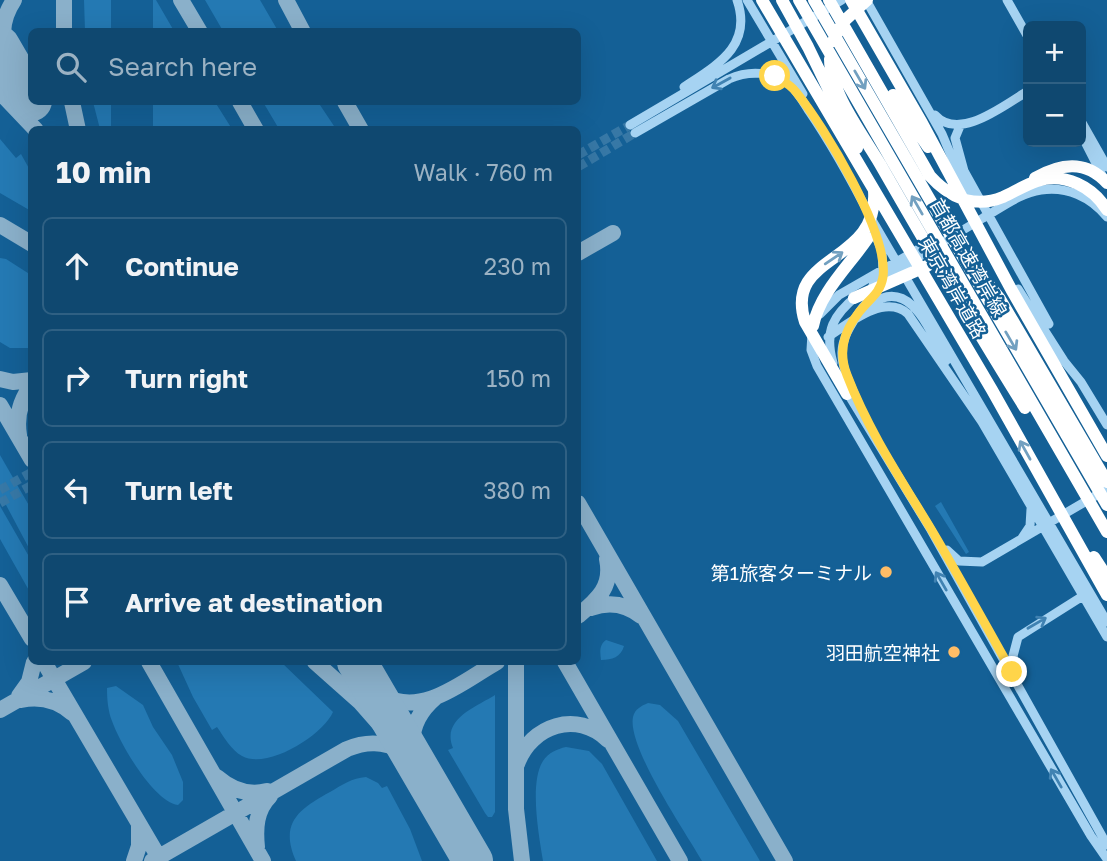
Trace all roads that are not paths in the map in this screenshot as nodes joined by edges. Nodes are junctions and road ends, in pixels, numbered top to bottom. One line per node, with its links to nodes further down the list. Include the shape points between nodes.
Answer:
1 (737, 0): 16 (street, via 740,27 729,53)
2 (747, 0): 17 (street)
3 (762, 0): 22 (highway, 東京湾岸道路)
4 (775, 0): 22 (highway)
5 (782, 0): 19 (highway)
6 (799, 0): 44 (highway, 首都高速湾岸線, one-way to 6)
7 (814, 0): 46 (highway, 首都高速湾岸線, one-way to 46)
8 (829, 0): 27 (highway, via 930,176 955,197)
9 (839, 0): 16 (street); 24 (highway, via 897,102)
10 (851, 0): 24 (highway)
11 (866, 0): 15 (street); 44 (highway, via 838,30 831,46 830,66 839,92 987,347 1073,484)
12 (1007, 0): 13 (street)
13 (1023, 28)
14 (1023, 94): 18 (street)
15 (925, 103): 18 (street, via 943,122); 38 (street, via 1014,282)
16 (646, 115): 17 (street, one-way to 16, via 790,85 775,76 751,73 729,79 632,129)
17 (816, 120): 30 (street)
18 (960, 126): 37 (street, via 956,138 968,178 1069,359)
19 (850, 133): 33 (highway, via 877,180 879,213 871,234 825,297); 36 (highway, one-way to 19, via 808,330 802,297 808,280 860,238 872,217 873,190)
20 (1086, 136): 23 (street)
21 (1086, 137): 25 (street)
22 (852, 150): 43 (highway, 東京湾岸道路, one-way to 22)
23 (1107, 167)
24 (951, 178): 40 (highway)
25 (1107, 184): 26 (highway, via 1089,169 1073,165 1044,173)
26 (1023, 187): 27 (highway); 28 (highway, via 1044,180 1066,180 1091,191)
27 (1004, 201): 29 (street, via 1063,190 1089,200); 31 (street); 33 (street, via 839,295)
28 (1107, 210)
29 (1107, 217)
30 (872, 220): 32 (street, via 882,251 883,276 877,293); 47 (street)
31 (853, 298): 36 (street, via 834,319 828,343); 41 (highway, via 939,264 957,265 980,275 1026,341)
32 (861, 311): 34 (street, via 882,297 906,299); 39 (street, via 844,335 842,355)
33 (813, 326): 35 (street, via 811,350)
34 (955, 379): 35 (street, via 908,314 894,306 878,308 827,337 821,347 821,365); 45 (street)
35 (833, 393): 61 (street, one-way to 35)
36 (847, 394): 39 (street)
37 (1107, 414)
38 (1107, 425)
39 (869, 428): 48 (street)
40 (1107, 456)
41 (1107, 482)
42 (1107, 489): 47 (street)
43 (1048, 492): 51 (highway, via 1073,523); 53 (highway, 東京湾岸道路)
44 (1087, 497): 49 (highway, 首都高速湾岸線)
45 (1030, 504): 47 (street); 50 (street, via 1030,526)
46 (1107, 505)
47 (1050, 523): 50 (street); 52 (street)
48 (932, 530): 50 (street, via 954,558 974,564); 58 (street)
49 (1107, 532)
50 (1020, 540)
51 (1107, 580): 52 (street)
52 (1089, 592): 54 (street); 55 (street); 56 (street)
53 (1107, 595)
54 (1065, 607): 55 (street, via 1079,606); 58 (street, one-way to 54, via 1013,656 1018,637)
55 (1095, 616): 57 (street)
56 (1107, 622)
57 (1107, 637)
58 (1023, 692): 59 (street)
59 (1084, 802): 60 (street); 61 (street)
60 (1107, 832)
61 (1105, 855)

